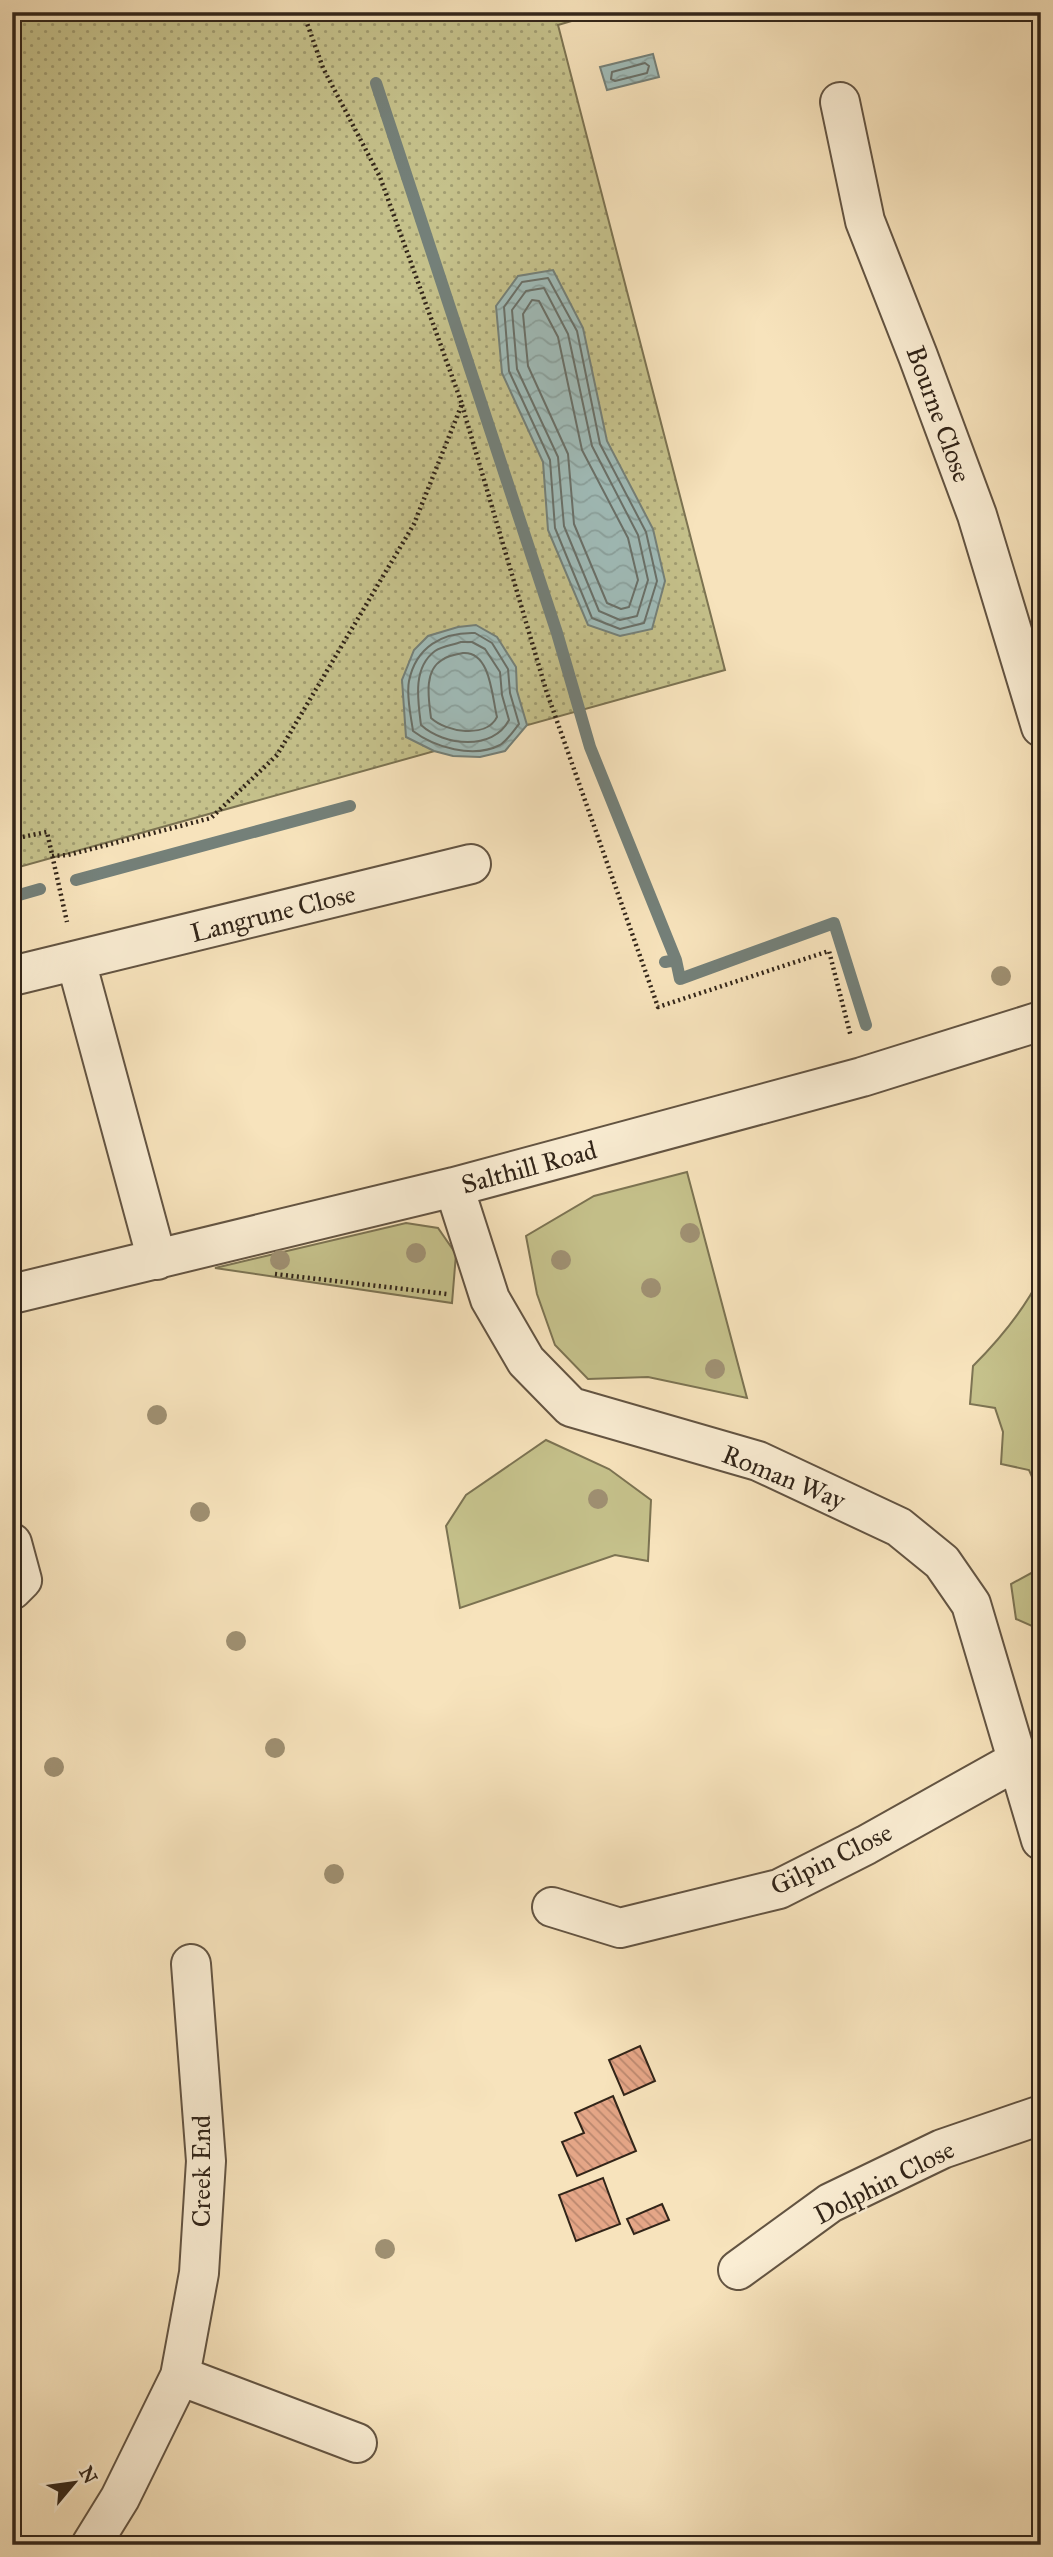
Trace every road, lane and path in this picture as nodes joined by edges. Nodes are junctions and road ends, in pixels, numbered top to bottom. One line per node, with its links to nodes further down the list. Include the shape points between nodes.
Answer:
1 (303, 12): 3 (path, via 323,68 380,177)
2 (840, 102): 4 (street, Bourne Close, via 865,221 976,515)
3 (462, 404): 6 (path, via 414,524 277,755 211,818); 11 (path, via 546,690 658,1007 829,951)
4 (1041, 727)
5 (12, 839): 6 (path, via 47,832)
6 (52, 856): 8 (path)
7 (471, 864): 8 (street, Langrune Close)
8 (76, 961): 9 (street, Langrune Close); 13 (street)
9 (12, 976)
10 (1041, 1021): 11 (street, Salthill Road)
11 (862, 1077): 12 (street, Salthill Road)
12 (454, 1187): 13 (street, Salthill Road); 16 (street, Roman Way)
13 (157, 1260): 15 (street, Salthill Road)
14 (268, 1273): 16 (path)
15 (12, 1294)
16 (490, 1299): 19 (street, Roman Way, via 526,1361 572,1406 758,1461 899,1527 942,1562 971,1604)
17 (12, 1543): 18 (street)
18 (17, 1585)
19 (1016, 1761): 20 (street, Roman Way); 21 (street, Gilpin Close, via 779,1889 620,1928)
20 (1041, 1840)
21 (552, 1907)
22 (191, 1964): 25 (street, Creek End, via 206,2161 199,2273)
23 (1041, 2115): 24 (street, Dolphin Close, via 942,2149 830,2203)
24 (738, 2270)
25 (180, 2376): 26 (street); 27 (street, Creek End, via 120,2498)
26 (357, 2443)
27 (91, 2545)

